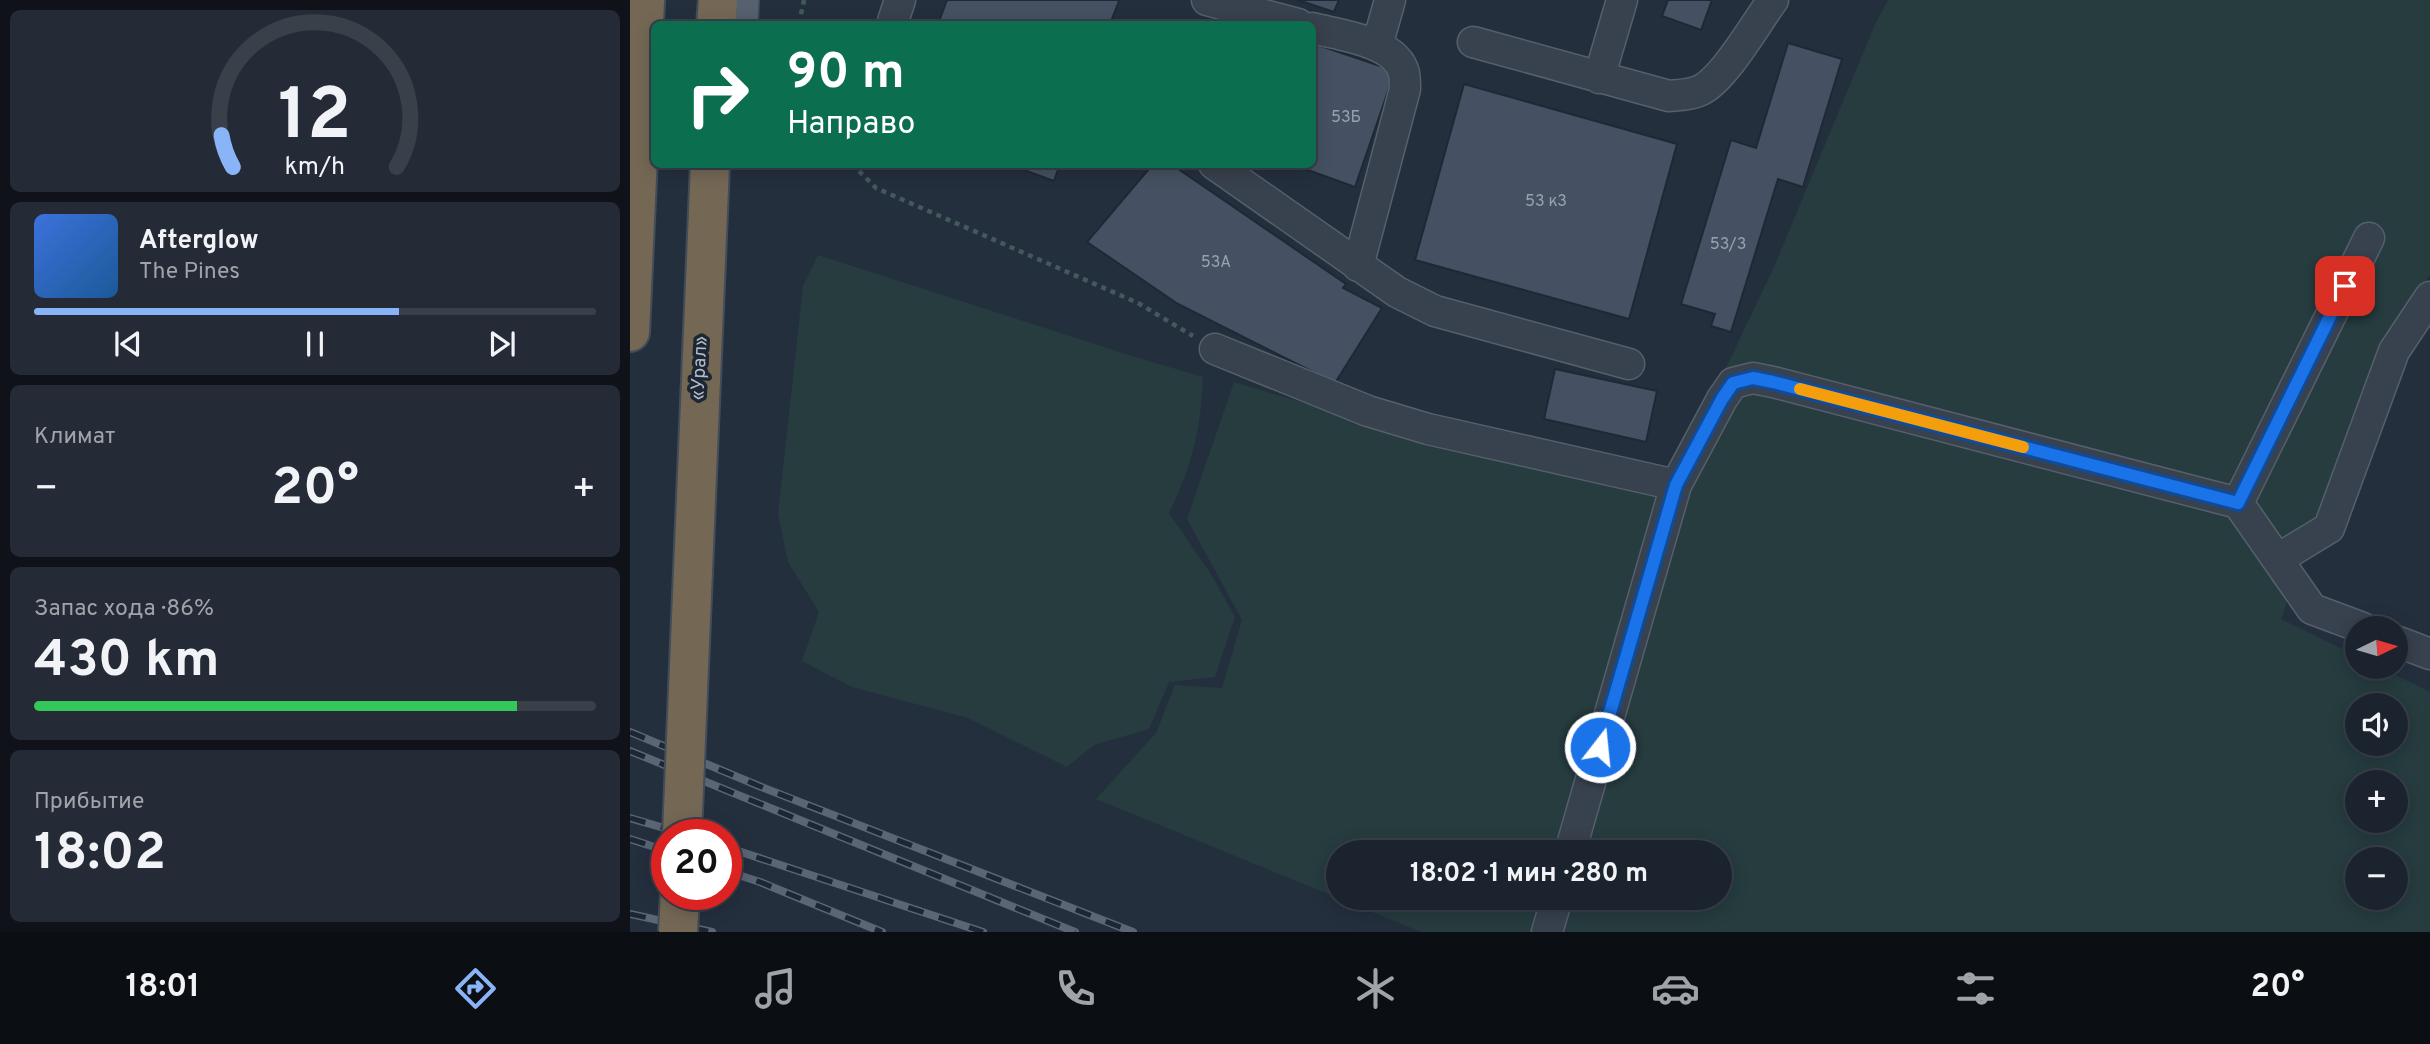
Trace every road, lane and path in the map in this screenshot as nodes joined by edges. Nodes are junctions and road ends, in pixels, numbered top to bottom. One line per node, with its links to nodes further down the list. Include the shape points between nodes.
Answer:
1 (645, 0): 24 (highway)
2 (718, 0): 9 (highway)
3 (740, 0): 10 (main road)
4 (803, 0): 11 (path)
5 (1390, 0): 15 (lane)
6 (1622, 0): 16 (lane)
7 (1773, 0): 16 (lane, via 1716,79 1701,90 1669,96)
8 (1221, 10): 12 (lane)
9 (716, 21)
10 (739, 21)
11 (800, 21)
12 (1282, 21)
13 (1316, 29): 15 (lane)
14 (1473, 42): 16 (lane)
15 (1377, 46): 22 (lane, via 1398,60 1405,89)
16 (1599, 78)
17 (710, 168): 27 (highway, «Урал»)
18 (726, 168): 27 (main road)
19 (856, 168): 25 (path, via 876,188 1138,303)
20 (1218, 168): 22 (lane)
21 (2369, 238): 29 (lane)
22 (1358, 266): 26 (lane, via 1435,311)
23 (2430, 297): 30 (lane, via 2394,351 2329,528)
24 (630, 332)
25 (1215, 349): 28 (lane, via 1416,426)
26 (1629, 364)
27 (698, 400): 34 (highway, «Урал», bridge)
28 (1676, 485): 29 (lane, via 1733,383 1753,378); 35 (lane)
29 (2238, 503): 30 (lane)
30 (2277, 559): 31 (lane, via 2312,609)
31 (2345, 621)
32 (2408, 646): 33 (lane)
33 (2430, 654)
34 (683, 819)
35 (1573, 840)
36 (679, 910): 38 (highway, bridge)
37 (1553, 910): 39 (lane)
38 (678, 932)
39 (1547, 932)

